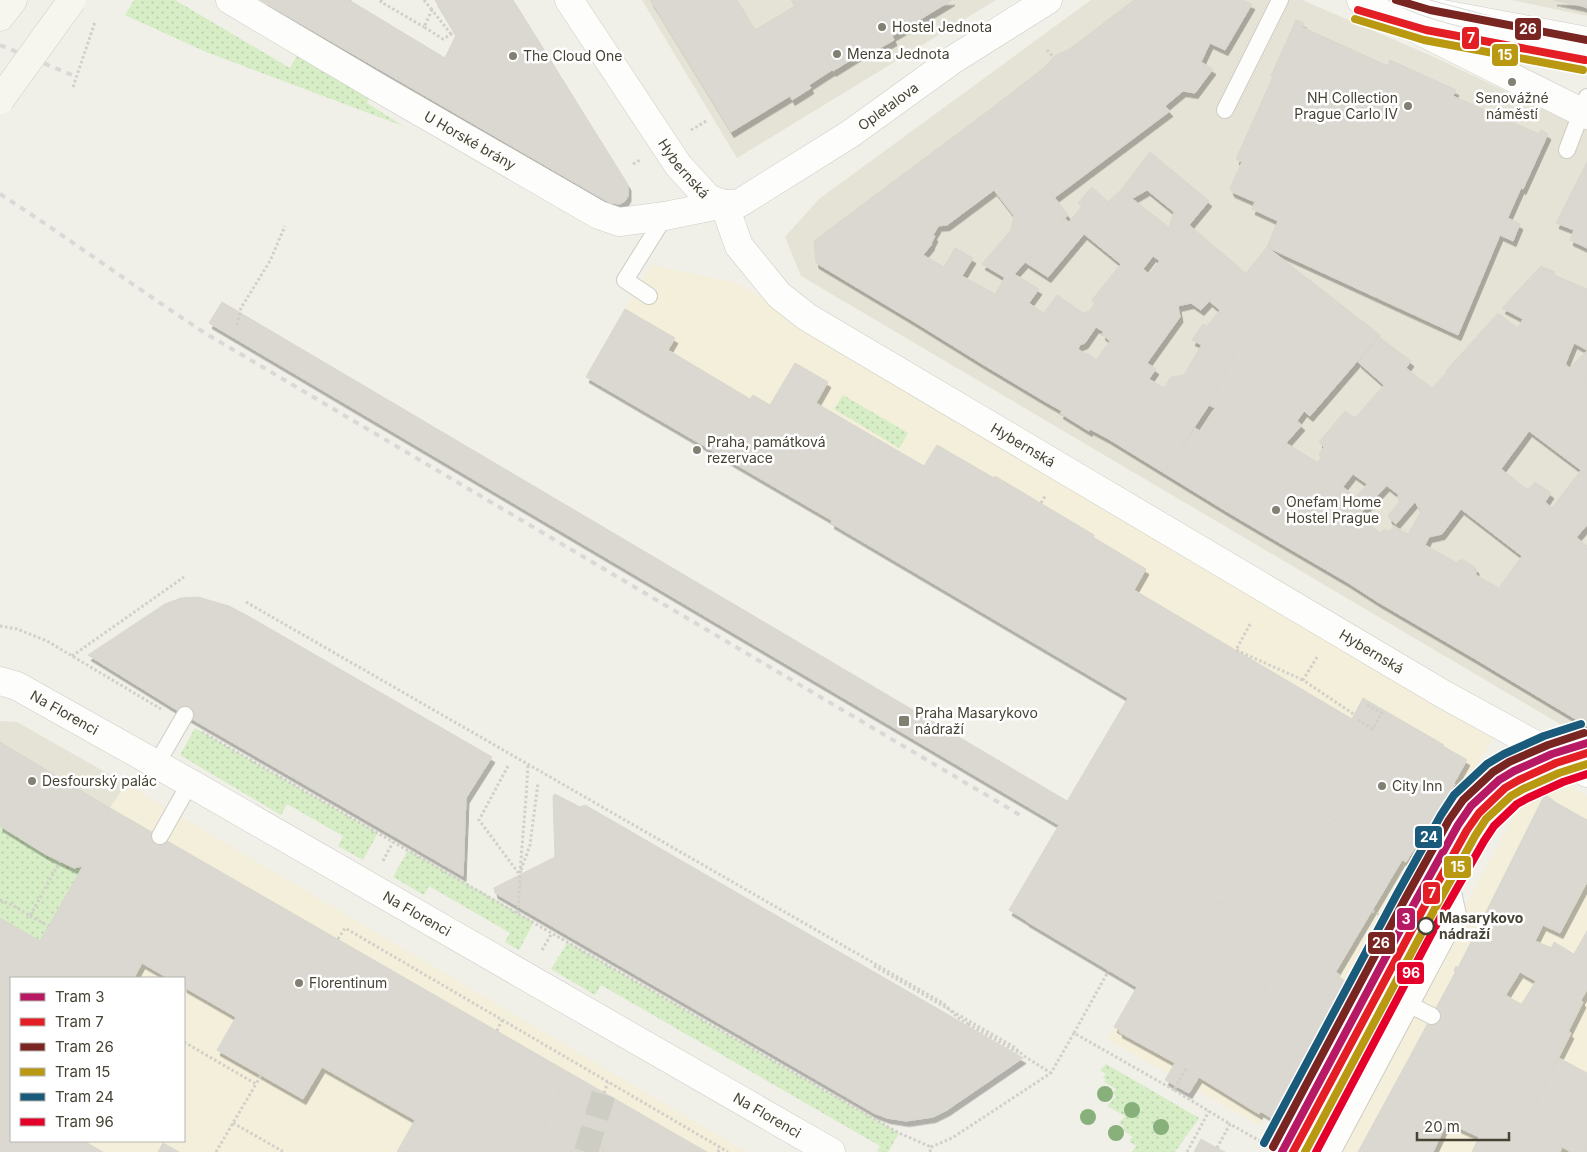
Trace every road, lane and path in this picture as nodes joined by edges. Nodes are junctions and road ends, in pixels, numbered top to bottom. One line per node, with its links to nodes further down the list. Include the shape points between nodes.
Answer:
1 (13, 0): 13 (main road)
2 (72, 0): 20 (main road, bridge)
3 (230, 0): 25 (street, U Horské brány, via 599,215 619,222)
4 (424, 0): 12 (path)
5 (569, 0): 24 (street, Hybernská, via 678,166 708,198)
6 (1048, 0): 24 (street, Opletalova, via 954,59 850,134 738,204)
7 (1280, 0): 22 (lane)
8 (1361, 0): 21 (street)
9 (1389, 0): 11 (street)
10 (380, 1): 15 (path)
11 (1419, 5): 16 (street)
12 (432, 10): 15 (path); 15 (path, via 453,33 443,39)
13 (0, 17)
14 (97, 18): 19 (path)
15 (424, 27)
16 (1587, 41)
17 (1046, 50): 18 (path)
18 (1053, 57)
19 (73, 87)
20 (0, 100)
21 (1585, 108): 23 (lane)
22 (1225, 110)
23 (1567, 150)
24 (724, 204): 25 (street, U Horské brány); 42 (street, Hybernská, via 739,246 779,295 808,317 1443,694)
25 (665, 216): 27 (lane, via 625,280)
26 (286, 226): 28 (path, via 270,261 241,308)
27 (649, 296)
28 (237, 325)
29 (1046, 495): 30 (path)
30 (1041, 503)
31 (184, 577): 34 (path)
32 (246, 602): 43 (path, bridge)
33 (1250, 624): 36 (path, via 1236,650)
34 (72, 656)
35 (1317, 657): 36 (path)
36 (1302, 680): 40 (path)
37 (0, 681): 44 (street, Na Florenci, via 17,686)
38 (1367, 704): 41 (path, via 1382,714 1373,729)
39 (185, 715): 44 (lane)
40 (1355, 715)
41 (1358, 720)
42 (1574, 756): 46 (street, Hybernská); 52 (street, via 1528,774 1485,804)
43 (528, 764): 53 (path, bridge); 71 (path, bridge, via 943,1002 960,1019)
44 (156, 765): 47 (street, Na Florenci)
45 (508, 766): 53 (path, via 479,820)
46 (1587, 773)
47 (190, 783): 49 (lane); 90 (street, Na Florenci)
48 (538, 783): 53 (path, via 530,846)
49 (160, 836)
50 (60, 861): 57 (path)
51 (381, 864): 56 (path, via 393,842)
52 (1444, 870): 65 (street, via 1454,915); 93 (street)
53 (520, 875): 56 (path)
54 (0, 900): 57 (path)
55 (1372, 911): 58 (path)
56 (518, 913): 60 (path)
57 (30, 916): 59 (path)
58 (1389, 921)
59 (49, 926)
60 (552, 933): 62 (path); 84 (path, via 899,1133)
61 (338, 940): 67 (path, via 345,928)
62 (539, 955)
63 (874, 966): 71 (path, via 1014,1047)
64 (1109, 970): 69 (path)
65 (1408, 1004): 66 (lane); 94 (street)
66 (1432, 1016)
67 (502, 1020): 68 (path); 75 (path)
68 (497, 1030)
69 (1074, 1032): 73 (path); 77 (path)
70 (185, 1043): 76 (path)
71 (1024, 1056): 73 (path)
72 (1186, 1069): 77 (path)
73 (1051, 1073): 84 (path, via 952,1138)
74 (261, 1075): 76 (path)
75 (608, 1082): 78 (path); 83 (path)
76 (256, 1084): 80 (path)
77 (1174, 1090): 79 (path)
78 (604, 1093)
79 (1209, 1111): 81 (path); 92 (path)
80 (233, 1123): 86 (path); 87 (path)
81 (1230, 1124): 82 (path); 85 (path)
82 (1267, 1145)
83 (720, 1147): 88 (path); 89 (path)
84 (931, 1147): 91 (path)
85 (1217, 1148)
86 (216, 1152)
87 (284, 1152)
88 (718, 1152)
89 (728, 1152)
90 (831, 1152)
91 (930, 1152)
92 (1187, 1152)
93 (1292, 1152)
94 (1328, 1152)

